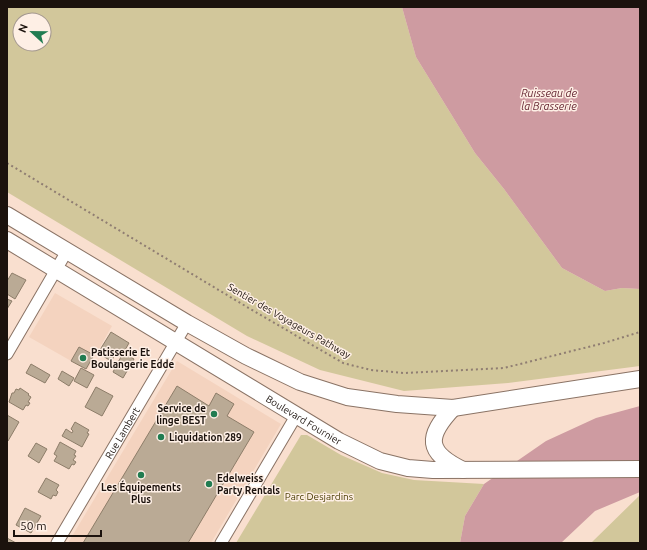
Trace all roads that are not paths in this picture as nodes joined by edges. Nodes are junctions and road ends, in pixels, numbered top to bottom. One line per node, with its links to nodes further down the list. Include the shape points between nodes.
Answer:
1 (7, 215): 3 (main road)
2 (7, 240): 4 (main road, Boulevard Fournier)
3 (67, 251): 4 (street); 5 (main road)
4 (56, 270): 6 (main road, Boulevard Fournier); 7 (street)
5 (187, 323): 6 (street, Rue Lambert); 9 (main road, via 273,370 322,390 371,401)
6 (176, 342): 10 (main road, Boulevard Fournier); 13 (street, Rue Lambert)
7 (7, 354)
8 (640, 379): 9 (main road)
9 (453, 408): 12 (main road, via 434,434 435,448 449,463)
10 (296, 416): 12 (main road, Boulevard Fournier, via 380,461 408,468); 14 (street)
11 (640, 469): 12 (main road, Boulevard Fournier)
12 (463, 470)
13 (57, 543)
14 (221, 543)

